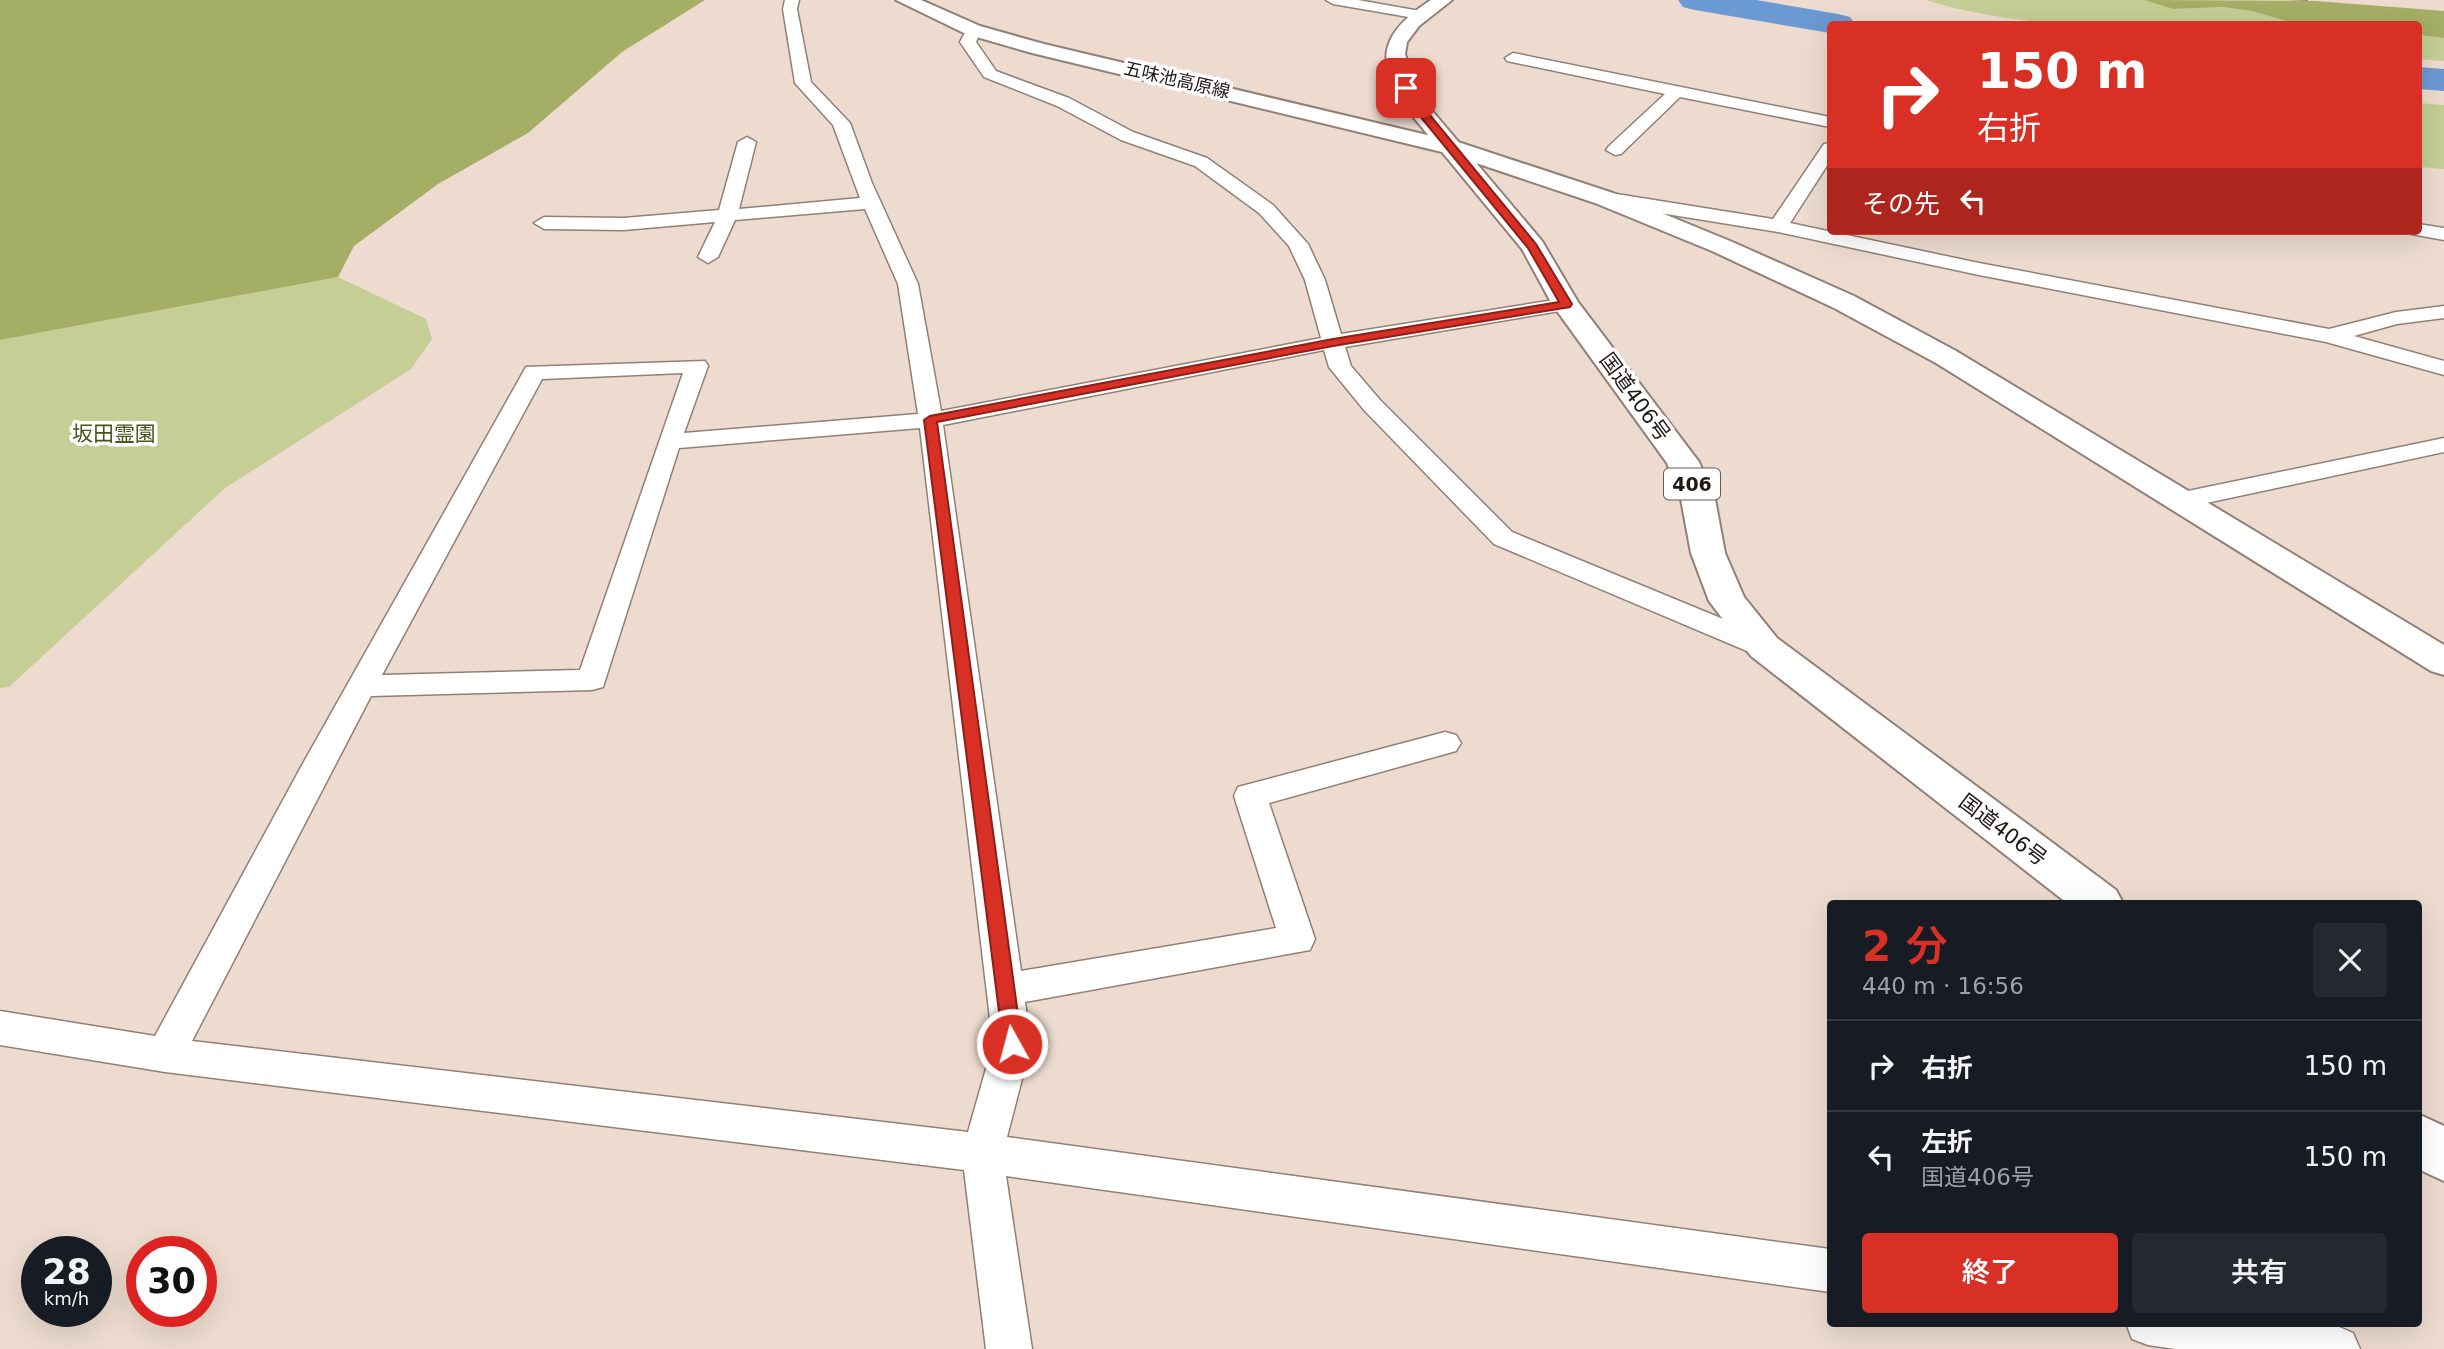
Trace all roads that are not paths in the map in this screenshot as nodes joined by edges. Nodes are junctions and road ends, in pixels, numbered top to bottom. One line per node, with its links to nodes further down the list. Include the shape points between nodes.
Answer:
1 (792, 0): 14 (street, via 803,83 841,123)
2 (905, 0): 5 (main road, 五味池高原線)
3 (1333, 0): 4 (street)
4 (1432, 7): 10 (main road, 国道406号 / 406, via 1399,35 1393,55 1413,102)
5 (973, 30): 10 (main road, 五味池高原線); 24 (street, via 968,42 990,74 1063,103 1127,136 1201,162 1266,209 1298,244 1315,281)
6 (1513, 58): 7 (street)
7 (1676, 92): 8 (street); 11 (street)
8 (1827, 121)
9 (747, 142): 15 (street)
10 (1453, 148): 13 (main road, 五味池高原線); 21 (main road, 国道406号 / 406, via 1533,246)
11 (1615, 150)
12 (1827, 153): 17 (street)
13 (1604, 198): 17 (street); 29 (main road, 五味池高原線, via 1844,302 1946,357)
14 (872, 203): 15 (street); 26 (street, via 908,284)
15 (727, 217): 16 (street, via 624,225); 20 (street)
16 (544, 223)
17 (1779, 226): 23 (street)
18 (2422, 231): 19 (street)
19 (2444, 234)
20 (708, 257)
21 (1566, 304): 24 (street); 30 (main road, 国道406号 / 406, via 1683,461 1698,499 1708,553 1727,601)
22 (2444, 312): 23 (street, via 2396,318)
23 (2329, 336): 25 (street)
24 (1333, 342): 26 (street); 30 (street, via 1340,367 1372,405 1503,538)
25 (2444, 368)
26 (930, 420): 27 (street); 35 (street)
27 (669, 442): 32 (street, via 592,680); 32 (street, via 697,366 534,372)
28 (2444, 445): 29 (street)
29 (2183, 500): 31 (main road, 五味池高原線)
30 (1765, 648): 34 (main road, 国道406号 / 406)
31 (2444, 662)
32 (361, 686): 37 (street)
33 (1446, 743): 35 (street, via 1250,796 1297,939)
34 (2096, 900)
35 (1005, 990): 39 (street, via 1012,1044)
36 (0, 1028): 37 (street)
37 (164, 1055): 39 (street)
38 (2422, 1141): 40 (main road)
39 (982, 1153): 41 (street); 43 (street)
40 (2444, 1156)
41 (1827, 1271)
42 (2177, 1327): 44 (street)
43 (1009, 1349)
44 (2337, 1349)

